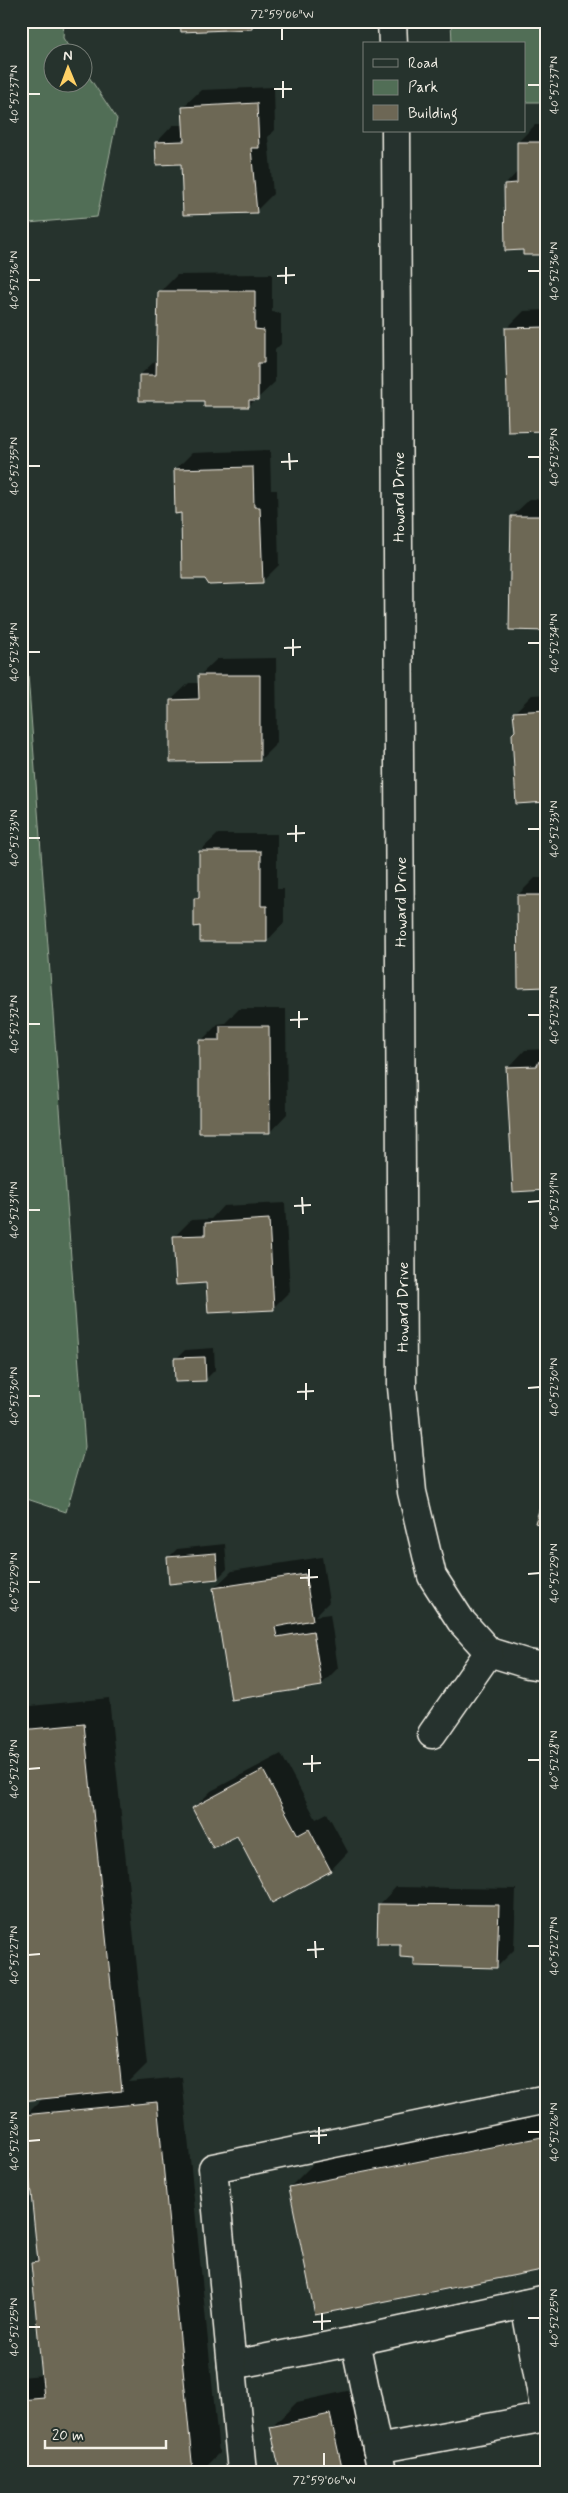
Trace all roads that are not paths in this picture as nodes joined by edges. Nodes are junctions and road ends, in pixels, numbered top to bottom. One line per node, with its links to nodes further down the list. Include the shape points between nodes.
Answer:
1 (392, 21): 2 (street)
2 (393, 42)
3 (396, 132): 4 (street, Howard Drive, via 402,1387 412,1492 432,1576 461,1621)
4 (489, 1652): 5 (street); 6 (street)
5 (547, 1667)
6 (432, 1734)
7 (547, 2099): 10 (street, via 214,2168)
8 (536, 2302): 9 (street); 11 (street)
9 (355, 2341): 10 (street); 12 (street)
10 (232, 2366): 13 (street)
11 (546, 2419): 12 (street)
12 (380, 2460)
13 (242, 2472)

